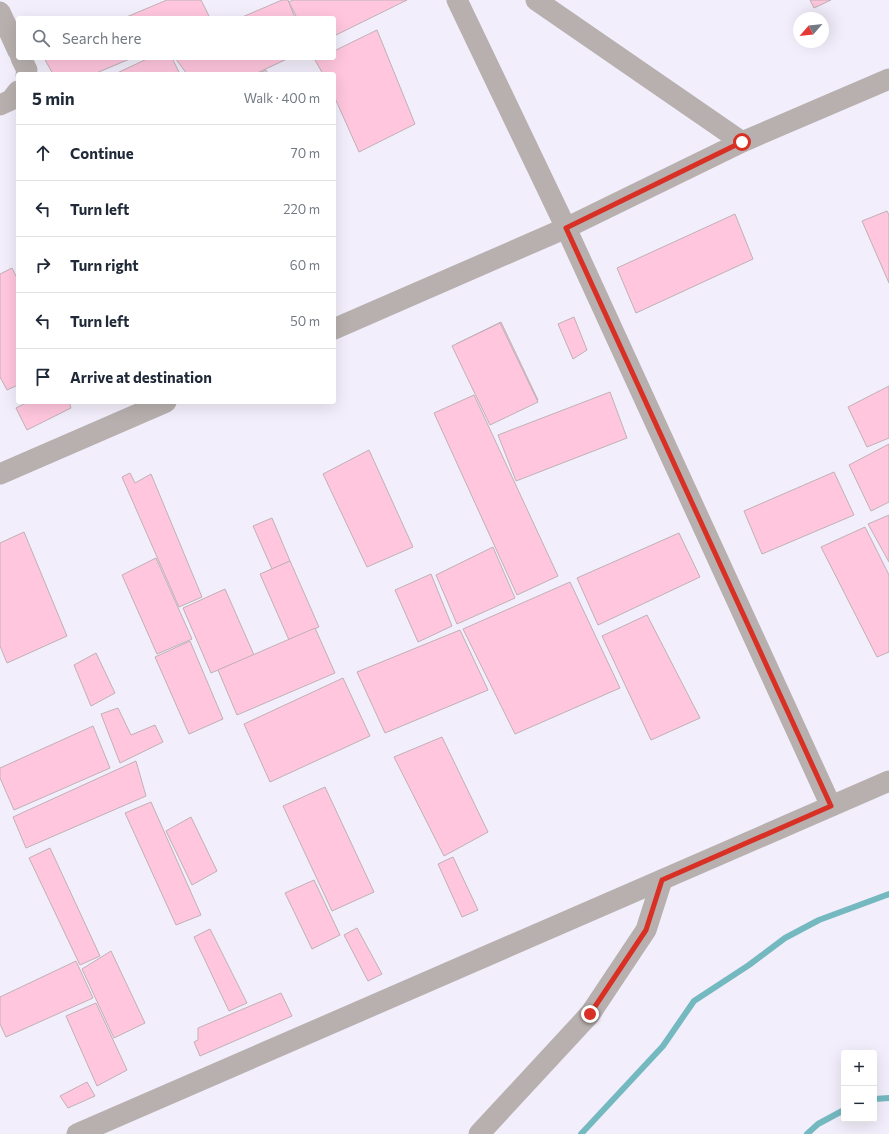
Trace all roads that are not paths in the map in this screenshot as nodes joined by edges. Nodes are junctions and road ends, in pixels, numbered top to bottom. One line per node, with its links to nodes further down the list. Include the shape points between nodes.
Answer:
1 (457, 0): 11 (street)
2 (536, 0): 10 (street)
3 (0, 12): 4 (street)
4 (16, 47)
5 (22, 60): 6 (street)
6 (26, 72)
7 (889, 79): 10 (street)
8 (16, 94): 9 (street, via 11,100)
9 (0, 105)
10 (742, 142): 11 (street)
11 (566, 228): 12 (street); 16 (street)
12 (336, 328)
13 (161, 404): 14 (street)
14 (0, 474)
15 (889, 781): 16 (street)
16 (831, 806): 17 (street)
17 (662, 880): 18 (street); 19 (street, via 646,930 590,1014)
18 (77, 1134)
19 (479, 1134)

